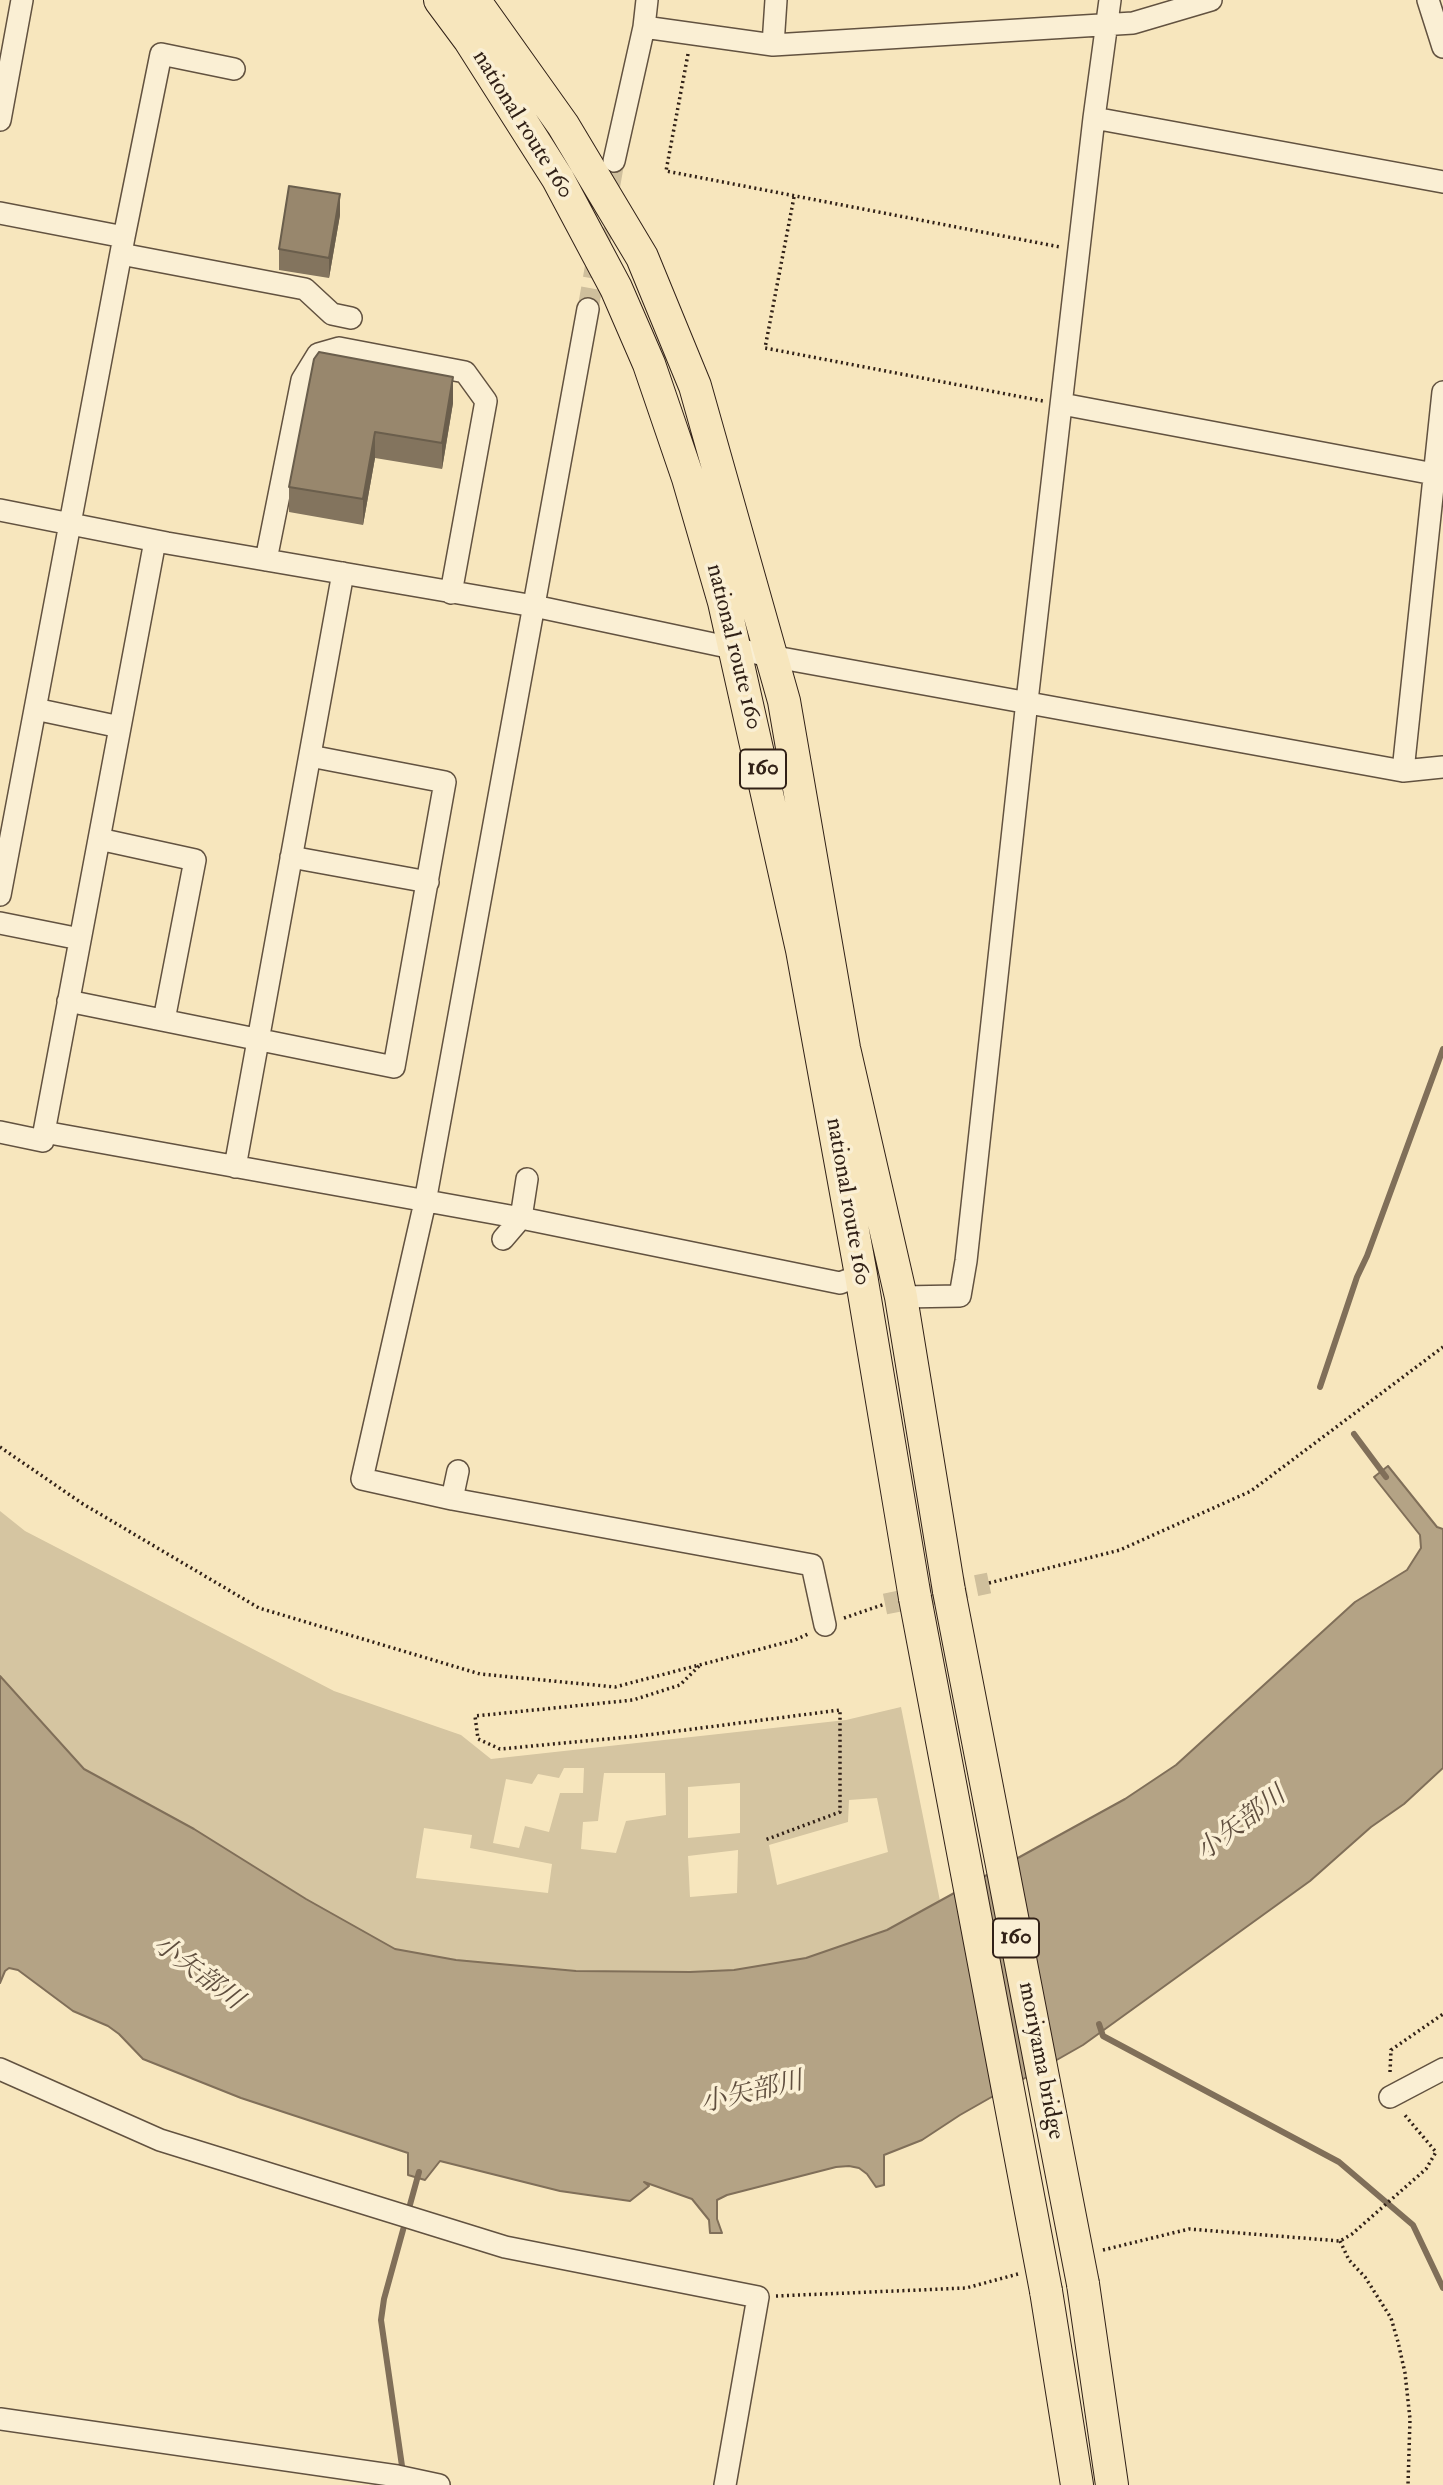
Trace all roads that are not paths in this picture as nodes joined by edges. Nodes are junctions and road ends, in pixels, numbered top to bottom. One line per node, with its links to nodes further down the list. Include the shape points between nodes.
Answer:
1 (22, 0): 15 (street)
2 (440, 0): 32 (highway, national route 160 / 160, via 558,179 615,288 649,364 688,478)
3 (474, 0): 33 (highway, national route 160 / 160, via 562,125 642,257 695,386)
4 (648, 0): 10 (street)
5 (776, 0): 11 (street)
6 (1110, 0): 9 (street)
7 (1210, 0): 9 (street, via 1133,23)
8 (1428, 0): 12 (street)
9 (1107, 23): 11 (street); 14 (street)
10 (644, 27): 11 (street); 16 (street)
11 (773, 45)
12 (1443, 47)
13 (234, 69): 19 (street, via 161,54)
14 (1094, 118): 17 (street); 23 (street)
15 (0, 120)
16 (614, 161)
17 (1443, 181)
18 (0, 214): 19 (street)
19 (123, 246): 21 (street, via 305,289 332,314); 26 (street)
20 (588, 309): 31 (street)
21 (351, 318)
22 (1443, 392): 24 (street)
23 (1062, 404): 24 (street); 34 (street)
24 (1434, 474): 39 (street)
25 (0, 510): 26 (street)
26 (69, 522): 27 (street); 35 (street)
27 (155, 541): 28 (street); 36 (street)
28 (266, 560): 29 (street); 30 (street, via 302,380 318,354 343,344 452,364 465,372 486,401)
29 (343, 573): 30 (street); 37 (street)
30 (452, 593): 31 (street)
31 (534, 606): 32 (street, via 577,621); 53 (street)
32 (734, 648): 33 (street); 56 (highway, national route 160 / 160, via 802,950)
33 (770, 656): 34 (street); 57 (highway, national route 160 / 160, via 784,701 844,1048)
34 (1027, 701): 39 (street); 57 (street, via 960,1296)
35 (35, 709): 36 (street); 43 (street)
36 (120, 727): 40 (street)
37 (310, 756): 41 (street); 42 (street, via 445,782)
38 (1443, 767): 39 (street)
39 (1403, 771)
40 (99, 839): 45 (street); 47 (street, via 195,860)
41 (291, 858): 42 (street); 48 (street)
42 (428, 882): 48 (street, via 394,1067)
43 (0, 895)
44 (0, 923): 45 (street)
45 (80, 939): 46 (street)
46 (68, 1001): 47 (street); 50 (street)
47 (164, 1020): 48 (street)
48 (258, 1040): 51 (street)
49 (0, 1132): 50 (street, via 43,1140)
50 (44, 1132): 51 (street)
51 (235, 1167): 53 (street)
52 (527, 1178): 54 (street)
53 (425, 1202): 54 (street); 59 (street, via 362,1479)
54 (520, 1218): 55 (street); 56 (street, via 840,1283)
55 (503, 1239)
56 (861, 1275): 61 (highway, national route 160 / 160)
57 (901, 1297): 60 (highway, national route 160 / 160)
58 (458, 1471): 59 (street)
59 (452, 1499): 62 (street, via 812,1564)
60 (949, 1591): 70 (highway, moriyama bridge / 160, bridge, via 1083,2284)
61 (915, 1598): 69 (highway, moriyama bridge / 160, bridge, via 1046,2291)
62 (825, 1625)
63 (0, 2069): 68 (street, via 160,2140 505,2246 758,2297)
64 (1443, 2069): 65 (street)
65 (1390, 2097)
66 (0, 2419): 67 (street)
67 (439, 2485)
68 (725, 2485)
69 (1077, 2485)
70 (1112, 2485)

